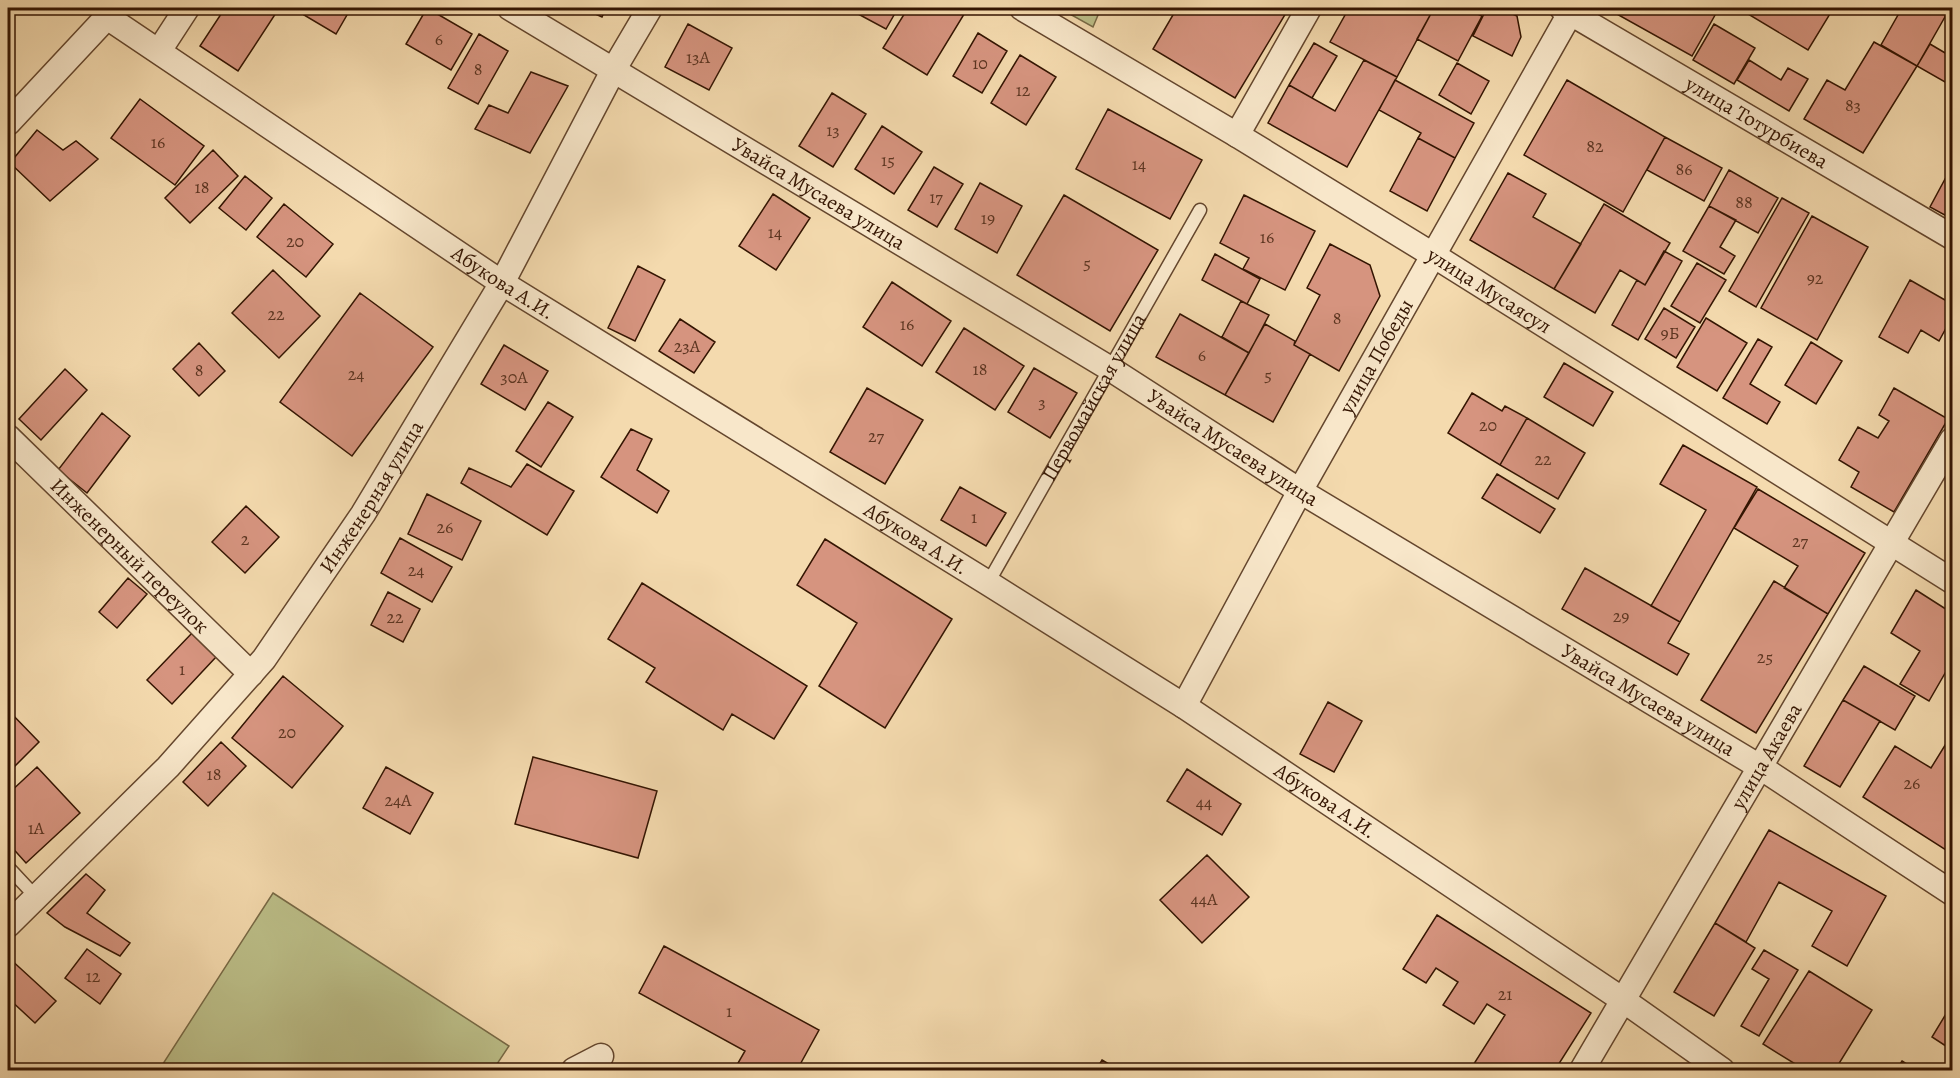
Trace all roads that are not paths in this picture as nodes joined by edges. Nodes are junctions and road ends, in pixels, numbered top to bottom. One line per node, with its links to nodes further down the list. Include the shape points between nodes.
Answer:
1 (187, 8): 7 (street)
2 (510, 8): 8 (street, Увайса Мусаева улица)
3 (650, 8): 8 (street, Инженерная улица)
4 (1022, 8): 10 (street, улица Мусаясул)
5 (1309, 8): 10 (street)
6 (1569, 9): 12 (street, улица Тотурбиева); 13 (street, улица Победы)
7 (159, 51): 9 (street, Абукова А.И., via 107,17); 14 (street, Абукова А.И.)
8 (614, 69): 14 (street, Инженерная улица); 15 (street, Увайса Мусаева улица)
9 (8, 123)
10 (1237, 135): 13 (street, улица Мусаясул)
11 (1200, 210): 15 (lane, Первомайская улица)
12 (1953, 237)
13 (1433, 255): 18 (street, улица Победы); 19 (street, улица Мусаясул)
14 (502, 283): 21 (street, Абукова А.И.); 22 (street, Инженерная улица, via 363,514)
15 (1109, 368): 18 (street, Увайса Мусаева улица); 21 (lane, Первомайская улица)
16 (8, 437): 22 (street, Инженерный переулок)
17 (1953, 440): 19 (street, улица Акаева)
18 (1300, 491): 23 (street, улица Победы); 24 (street, Увайса Мусаева улица)
19 (1893, 542): 20 (street, улица Мусаясул); 24 (street, улица Акаева)
20 (1953, 581)
21 (988, 583): 23 (street, Абукова А.И.)
22 (251, 674): 27 (street, Инженерная улица, via 168,767)
23 (1184, 706): 29 (street, Абукова А.И.)
24 (1760, 767): 26 (street, Увайса Мусаева улица); 29 (street, улица Акаева)
25 (8, 867): 27 (lane)
26 (1953, 893)
27 (36, 897): 28 (street, Инженерная улица)
28 (8, 925)
29 (1623, 1000): 32 (street, улица Акаева); 33 (street, Абукова А.И.)
30 (601, 1056): 31 (street)
31 (573, 1071)
32 (1582, 1071)
33 (1722, 1071)

